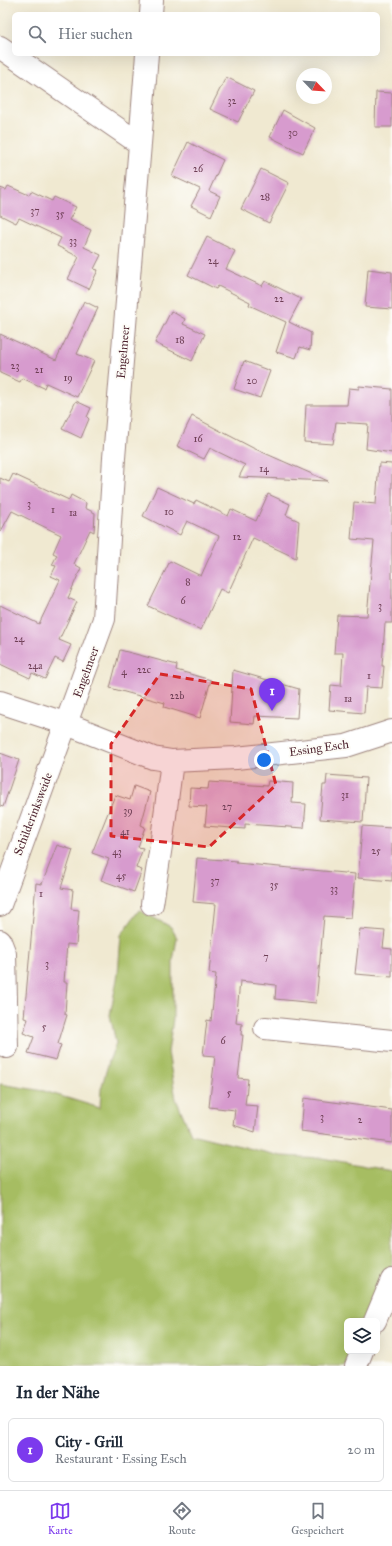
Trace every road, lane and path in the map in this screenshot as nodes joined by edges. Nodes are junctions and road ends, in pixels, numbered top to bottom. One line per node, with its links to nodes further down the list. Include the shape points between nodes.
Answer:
1 (152, 0): 2 (street)
2 (151, 12)
3 (1, 51): 5 (street)
4 (148, 56): 5 (street, Engelmeer)
5 (140, 144): 7 (street, Engelmeer, via 114,458 104,620)
6 (0, 702): 7 (street, Essing Esch)
7 (67, 724): 9 (street, Essing Esch, via 153,758); 11 (street, Schilderinksweide)
8 (392, 731): 9 (street, Essing Esch, via 346,746 236,758)
9 (172, 761): 10 (street)
10 (152, 904)
11 (0, 905)
12 (0, 941): 15 (street, via 5,954)
13 (265, 1028): 14 (street)
14 (392, 1041)
15 (7, 1047)
16 (392, 1280): 17 (street)
17 (376, 1318)
18 (361, 1354): 19 (street)
19 (356, 1366)

